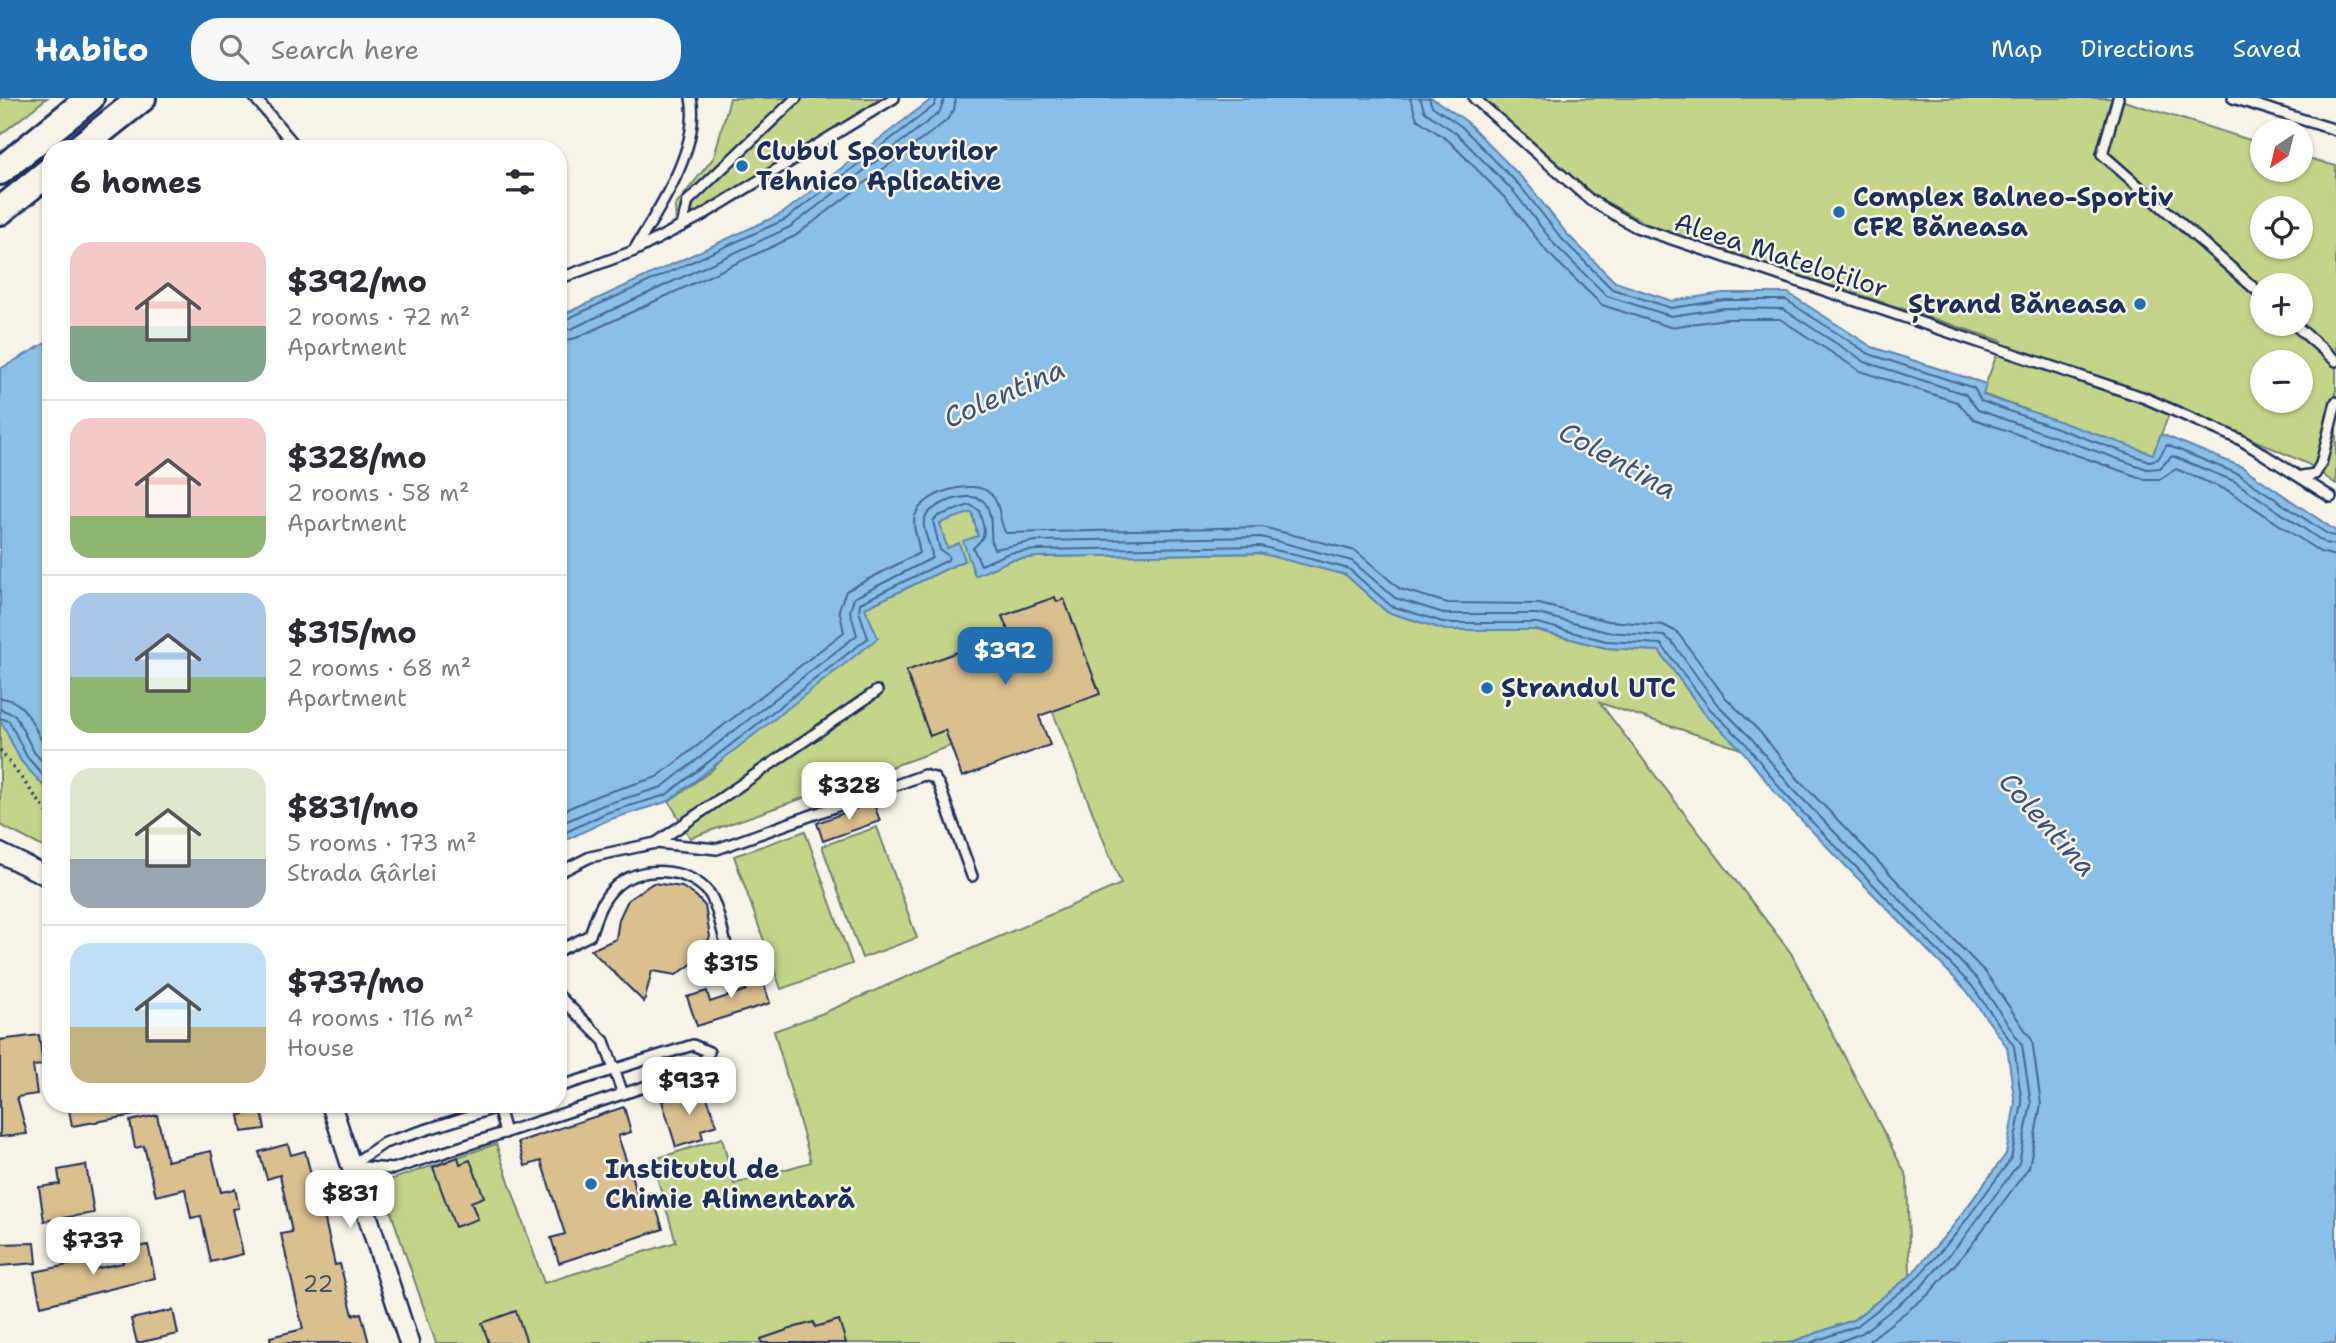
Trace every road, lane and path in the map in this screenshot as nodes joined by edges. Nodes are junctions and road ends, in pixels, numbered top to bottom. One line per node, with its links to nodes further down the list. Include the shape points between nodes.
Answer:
1 (90, 98): 13 (main road)
2 (142, 98): 11 (main road)
3 (255, 98): 12 (lane)
4 (691, 98): 17 (lane, via 694,120 687,150)
5 (796, 98): 16 (lane, via 688,201)
6 (894, 98): 16 (lane)
7 (1475, 98): 23 (lane, Aleea Mateloților, via 1590,200 1636,227 2145,398 2241,440)
8 (2118, 98): 19 (lane, via 2102,154)
9 (2233, 98): 10 (lane)
10 (2336, 130)
11 (89, 140)
12 (290, 140)
13 (0, 171)
14 (42, 177): 15 (main road)
15 (0, 211)
16 (682, 226): 17 (lane)
17 (634, 251): 18 (lane)
18 (567, 276)
19 (2250, 285)
20 (2308, 336): 21 (lane)
21 (2336, 361)
22 (2336, 402): 23 (lane, via 2319,470 2311,477)
23 (2301, 476): 24 (lane, Aleea Mateloților)
24 (2331, 497)
25 (877, 691): 28 (lane)
26 (0, 750): 27 (path)
27 (42, 805)
28 (656, 843): 30 (lane, via 590,857); 32 (lane, via 717,849 924,775 939,785)
29 (0, 853): 31 (street)
30 (567, 868)
31 (42, 874)
32 (972, 876)
33 (567, 946): 34 (lane, via 590,935 602,902 617,885 644,873 663,872 681,875 710,895)
34 (729, 956)
35 (567, 1004): 36 (lane, via 604,1041)
36 (616, 1069): 37 (lane); 38 (lane); 38 (lane, via 693,1045 709,1052 699,1069)
37 (567, 1084)
38 (623, 1094): 43 (lane)
39 (334, 1113): 45 (street)
40 (480, 1113): 45 (lane, via 384,1143)
41 (503, 1113): 44 (lane)
42 (566, 1113): 44 (lane)
43 (567, 1113)
44 (505, 1133): 45 (lane, via 394,1169)
45 (349, 1166): 46 (street)
46 (409, 1343)

